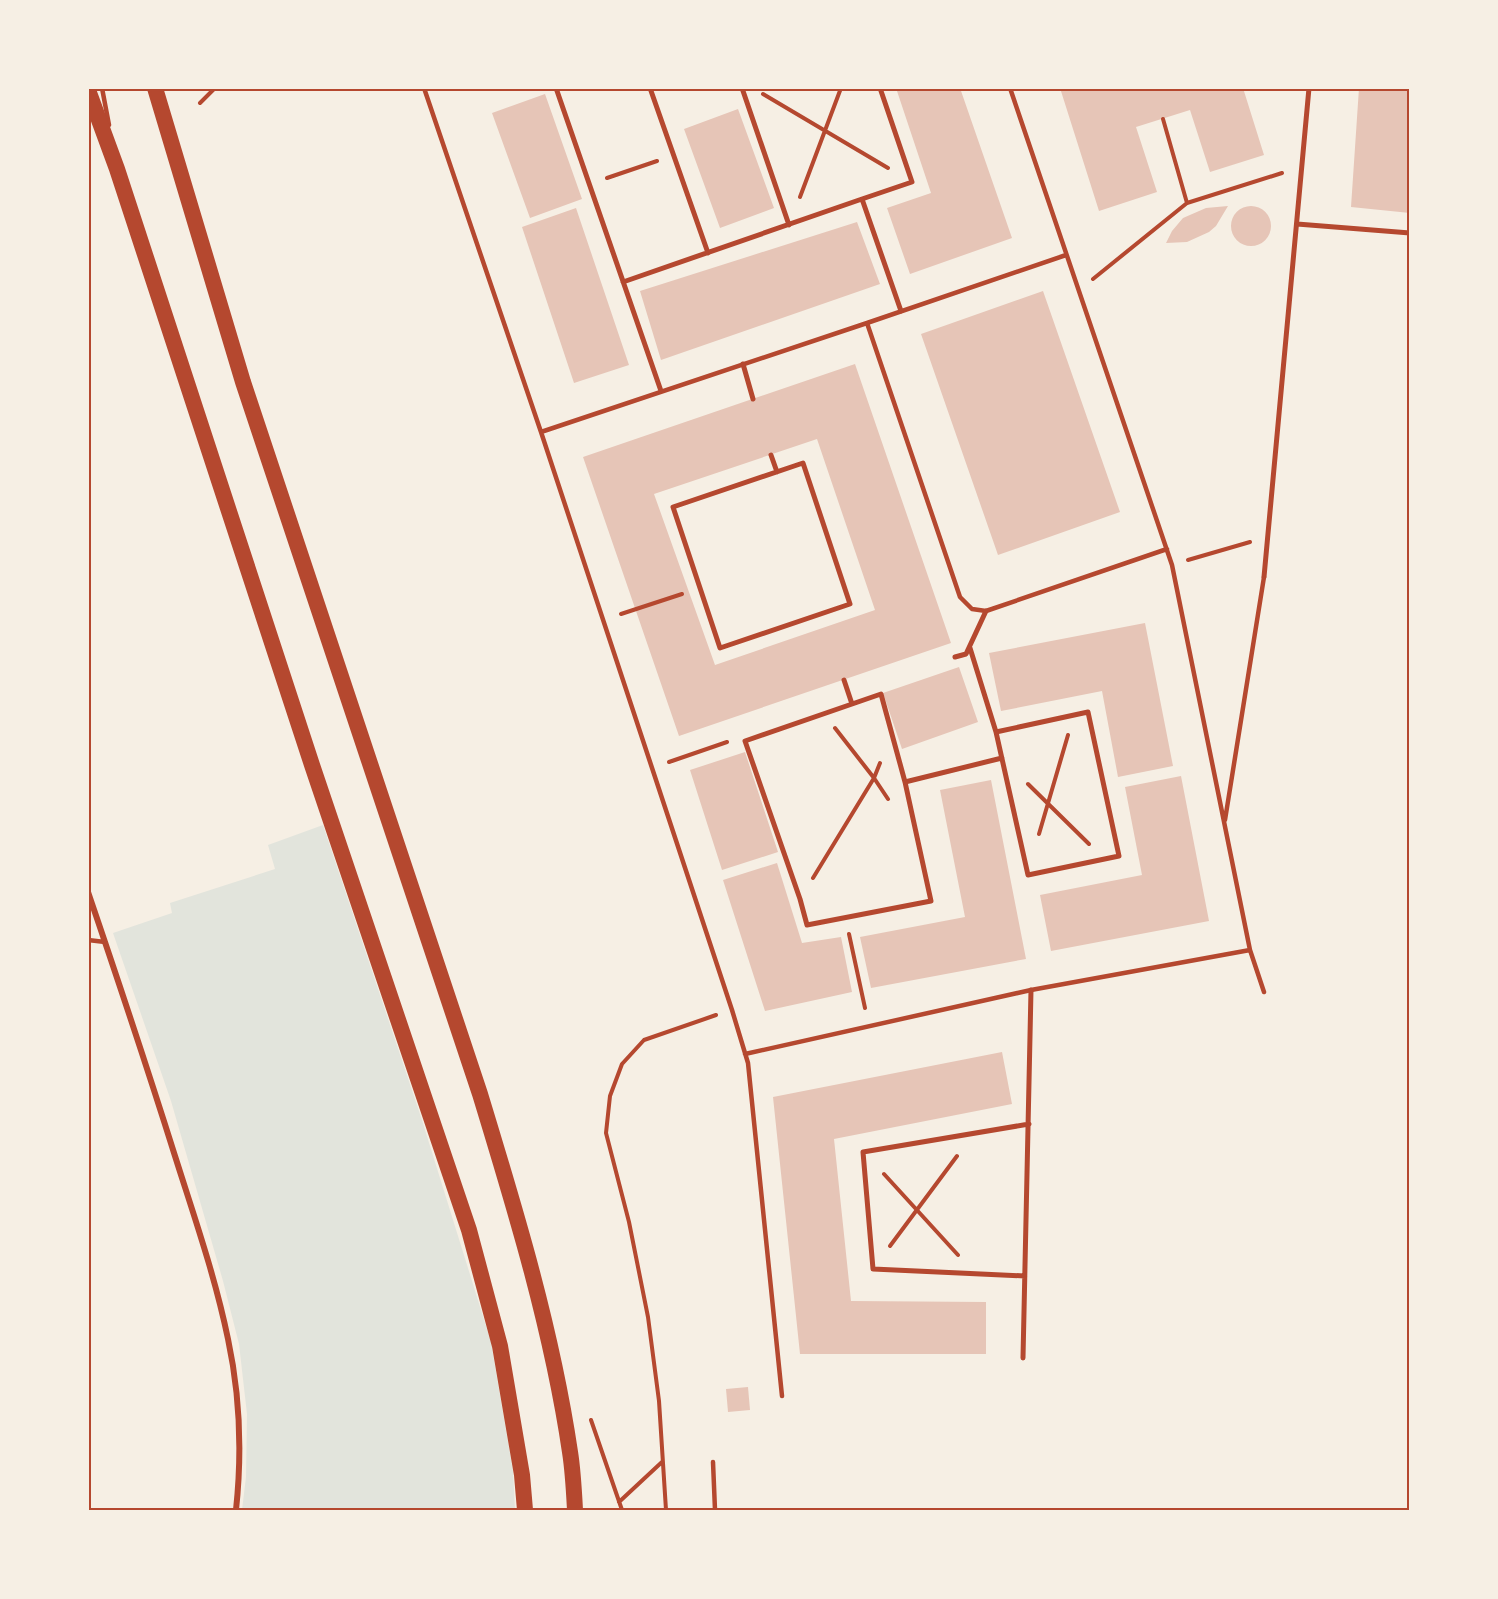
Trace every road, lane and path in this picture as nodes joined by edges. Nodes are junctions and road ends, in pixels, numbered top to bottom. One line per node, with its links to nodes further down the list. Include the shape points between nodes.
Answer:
1 (102, 88): 19 (lane)
2 (155, 88): 90 (highway, via 243,382 516,1212 547,1332 570,1452)
3 (215, 88): 14 (path)
4 (424, 88): 36 (lane)
5 (556, 88): 21 (street)
6 (651, 88): 17 (street)
7 (742, 88): 25 (street)
8 (754, 88): 16 (path)
9 (841, 88): 16 (path)
10 (880, 88): 20 (street)
11 (1010, 88): 28 (lane)
12 (1309, 88): 18 (street)
13 (88, 90): 19 (highway)
14 (200, 103)
15 (1163, 119): 23 (path)
16 (825, 130): 20 (path); 25 (path)
17 (674, 155): 21 (path); 27 (street)
18 (1302, 167): 23 (path); 24 (street)
19 (117, 169): 89 (highway, via 469,1230 500,1346)
20 (912, 182): 22 (street)
21 (590, 184): 29 (street)
22 (862, 199): 25 (street); 31 (street)
23 (1187, 204): 30 (path)
24 (1297, 224): 26 (street); 39 (street)
25 (789, 225): 27 (street)
26 (1410, 233)
27 (708, 253): 29 (street)
28 (1066, 255): 30 (lane); 31 (lane)
29 (623, 282): 34 (street)
30 (1078, 290): 40 (lane)
31 (901, 311): 32 (lane)
32 (867, 323): 33 (lane); 44 (lane, via 960,597 972,609)
33 (743, 364): 34 (lane); 35 (street)
34 (662, 392): 36 (lane)
35 (753, 399)
36 (541, 432): 45 (lane)
37 (771, 455): 38 (street)
38 (777, 472): 43 (street, via 673,507); 43 (street, via 803,463 850,604 720,648)
39 (1268, 536): 41 (path); 42 (street)
40 (1167, 549): 41 (lane); 44 (lane)
41 (1172, 565): 61 (lane)
42 (1264, 576): 61 (lane)
43 (699, 588): 45 (path)
44 (986, 611): 46 (street)
45 (603, 620): 56 (lane)
46 (970, 648): 47 (street, via 966,654); 53 (street)
47 (955, 657)
48 (844, 680): 49 (street)
49 (852, 704): 50 (street); 52 (street, via 881,694)
50 (824, 713): 54 (street); 57 (path)
51 (1074, 715): 53 (street); 59 (path); 62 (street, via 1088,712 1119,856)
52 (892, 730): 57 (path); 58 (street)
53 (996, 732): 55 (street)
54 (745, 741): 56 (path, via 730,741); 65 (street)
55 (1002, 758): 58 (street); 59 (path); 63 (street)
56 (651, 768): 72 (lane)
57 (874, 778): 60 (path); 65 (path)
58 (905, 782): 66 (street, via 931,901)
59 (1048, 804): 62 (path); 63 (path)
60 (893, 807)
61 (1224, 825): 69 (lane)
62 (1104, 859): 63 (street)
63 (1028, 875)
64 (88, 892): 68 (street)
65 (800, 899): 66 (street, via 807,925)
66 (846, 918): 73 (path)
67 (88, 940): 68 (lane)
68 (105, 942): 88 (street, via 214,1278 229,1341 238,1407 240,1472)
69 (1250, 950): 70 (lane); 71 (lane)
70 (1031, 990): 73 (lane); 75 (street)
71 (1264, 992)
72 (732, 1010): 74 (lane); 85 (path, via 644,1041 622,1064 610,1096 606,1133 648,1317)
73 (869, 1027): 74 (lane)
74 (745, 1054): 83 (lane)
75 (1029, 1124): 76 (street); 81 (street)
76 (974, 1133): 77 (street); 78 (path)
77 (863, 1152): 78 (path); 79 (street)
78 (917, 1210): 79 (path); 80 (path)
79 (873, 1269): 80 (street)
80 (975, 1274): 81 (street)
81 (1025, 1276): 82 (street)
82 (1023, 1358)
83 (782, 1396)
84 (591, 1420): 87 (path)
85 (663, 1461): 87 (path); 92 (path)
86 (713, 1462): 93 (lane)
87 (619, 1502): 91 (path)
88 (236, 1510)
89 (525, 1510)
90 (575, 1510)
91 (622, 1510)
92 (666, 1510)
93 (715, 1510)

